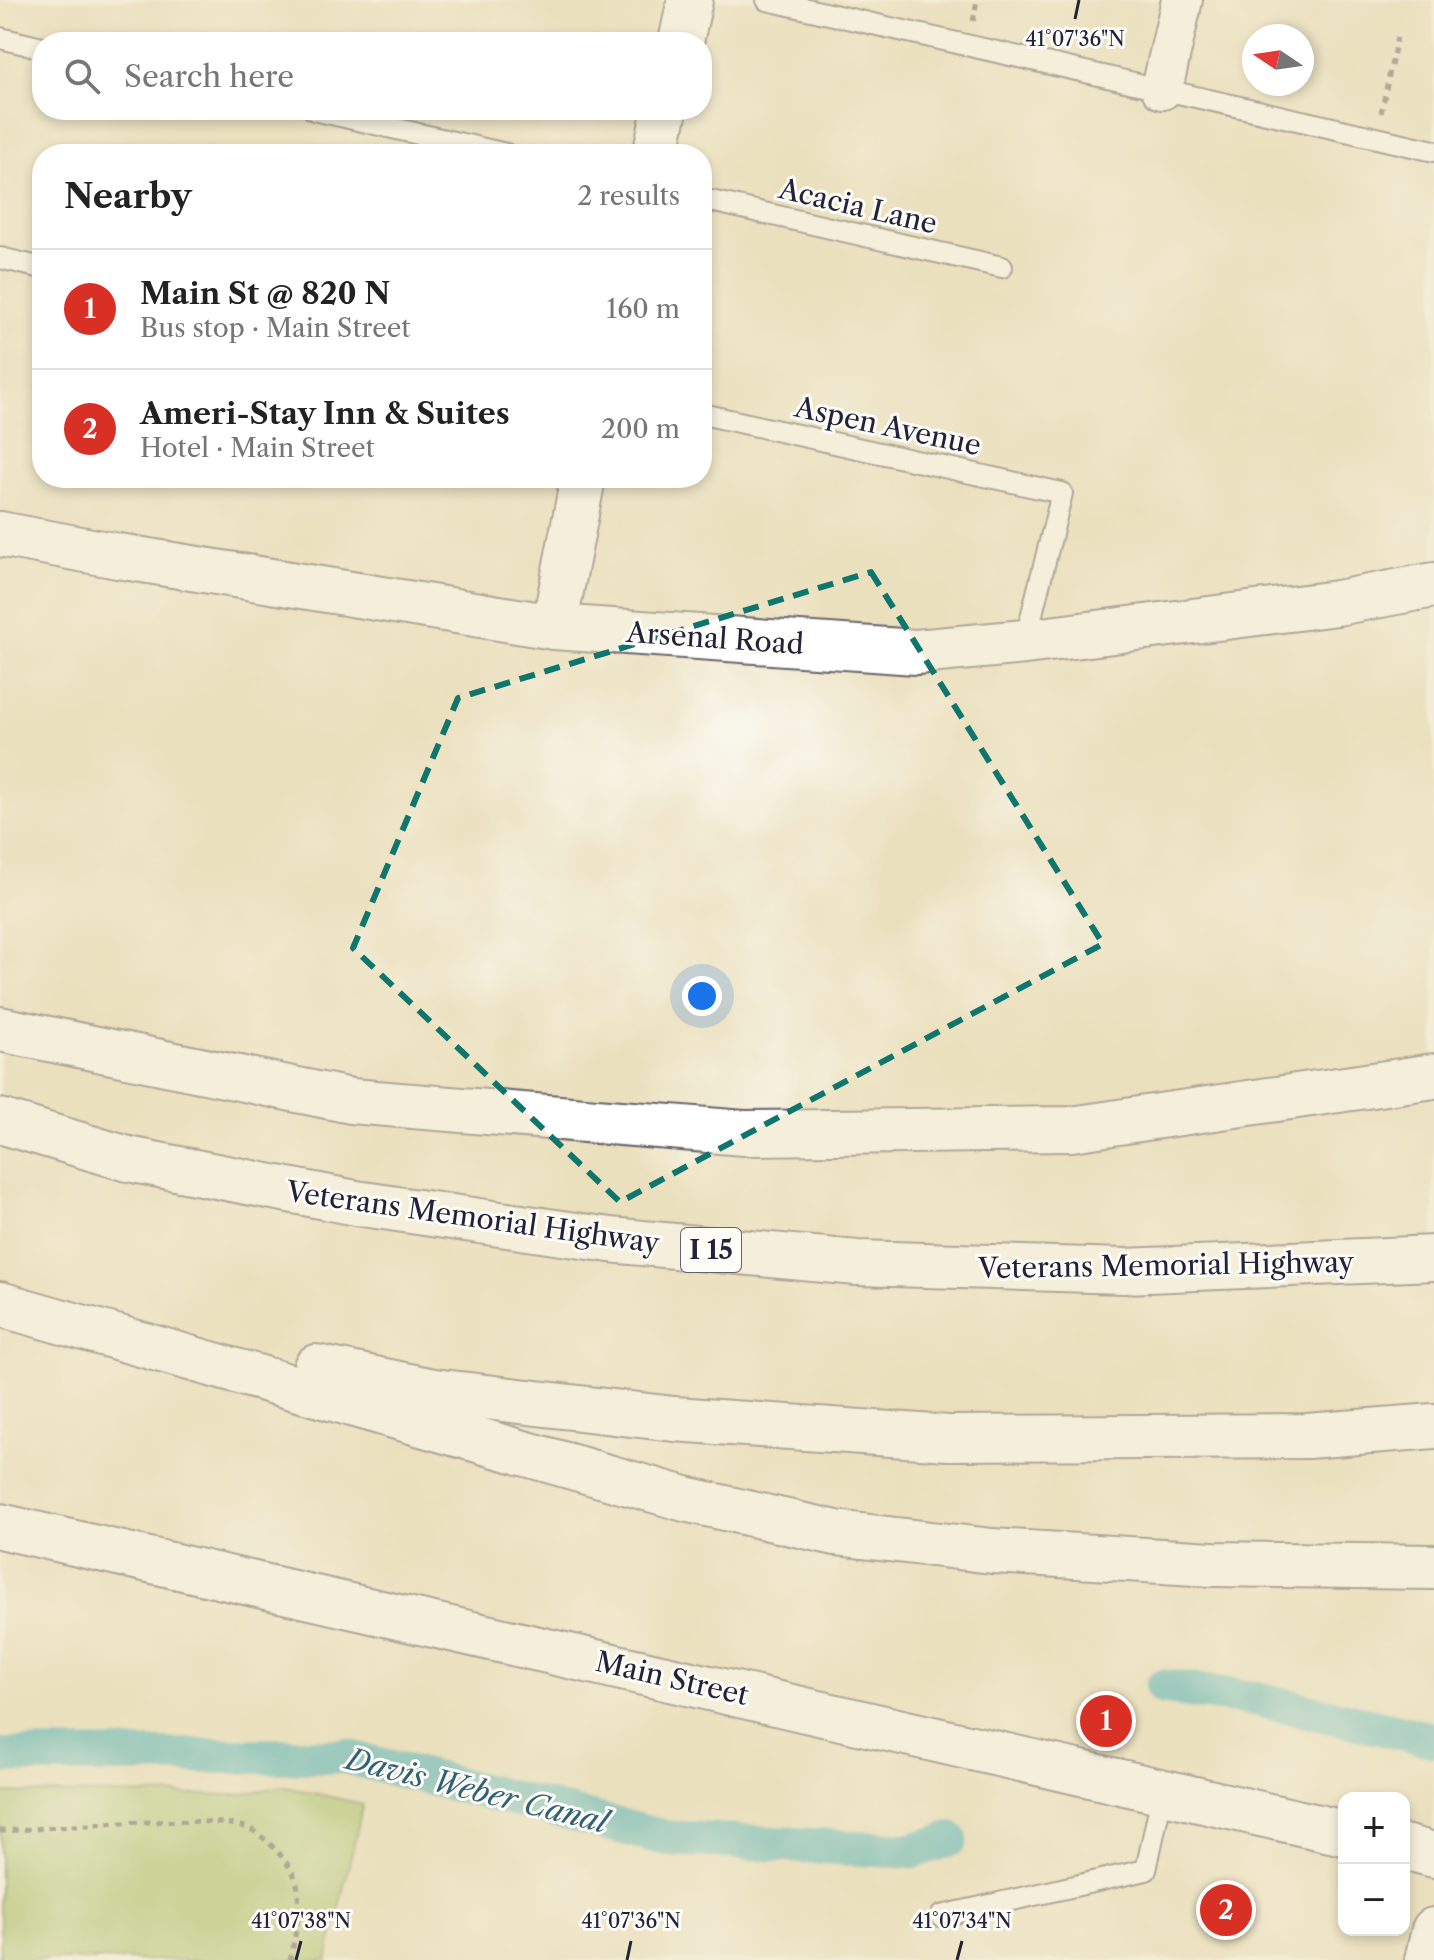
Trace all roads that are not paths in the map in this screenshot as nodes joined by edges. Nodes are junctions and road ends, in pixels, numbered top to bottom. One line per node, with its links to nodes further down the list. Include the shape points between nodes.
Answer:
1 (690, 0): 4 (main road)
2 (767, 0): 7 (lane)
3 (1182, 0): 7 (street)
4 (683, 32)
5 (0, 38): 6 (lane)
6 (32, 46)
7 (1162, 89): 12 (lane)
8 (358, 120): 10 (lane)
9 (663, 120): 11 (main road)
10 (462, 144)
11 (657, 144)
12 (1434, 151)
13 (712, 201): 16 (lane, Acacia Lane)
14 (0, 258): 15 (lane)
15 (32, 266)
16 (1002, 267)
17 (712, 416): 22 (lane, Aspen Avenue, via 1062,493)
18 (581, 488): 21 (main road)
19 (0, 534): 21 (main road, Arsenal Road)
20 (1434, 585): 22 (main road, Arsenal Road, via 1337,603)
21 (554, 627): 22 (main road, Arsenal Road, via 916,652)
22 (1025, 642)
23 (0, 1029): 24 (main road, via 351,1101 744,1133 1071,1129)
24 (1434, 1076)
25 (0, 1121): 26 (main road, Veterans Memorial Highway / I 15, via 144,1162 356,1203 610,1240 857,1263 1124,1271)
26 (1434, 1258)
27 (0, 1304): 28 (main road, via 434,1391 674,1419 949,1438 1307,1436); 30 (main road, via 685,1499 836,1533 1008,1552 1213,1564)
28 (1434, 1426)
29 (0, 1526): 31 (main road, Main Street)
30 (1434, 1567)
31 (1163, 1791): 32 (main road, Main Street); 35 (lane, via 1146,1870)
32 (1338, 1832)
33 (1410, 1849): 34 (main road)
34 (1434, 1855)
35 (941, 1916)
36 (1434, 1930): 37 (main road)
37 (1427, 1960)

